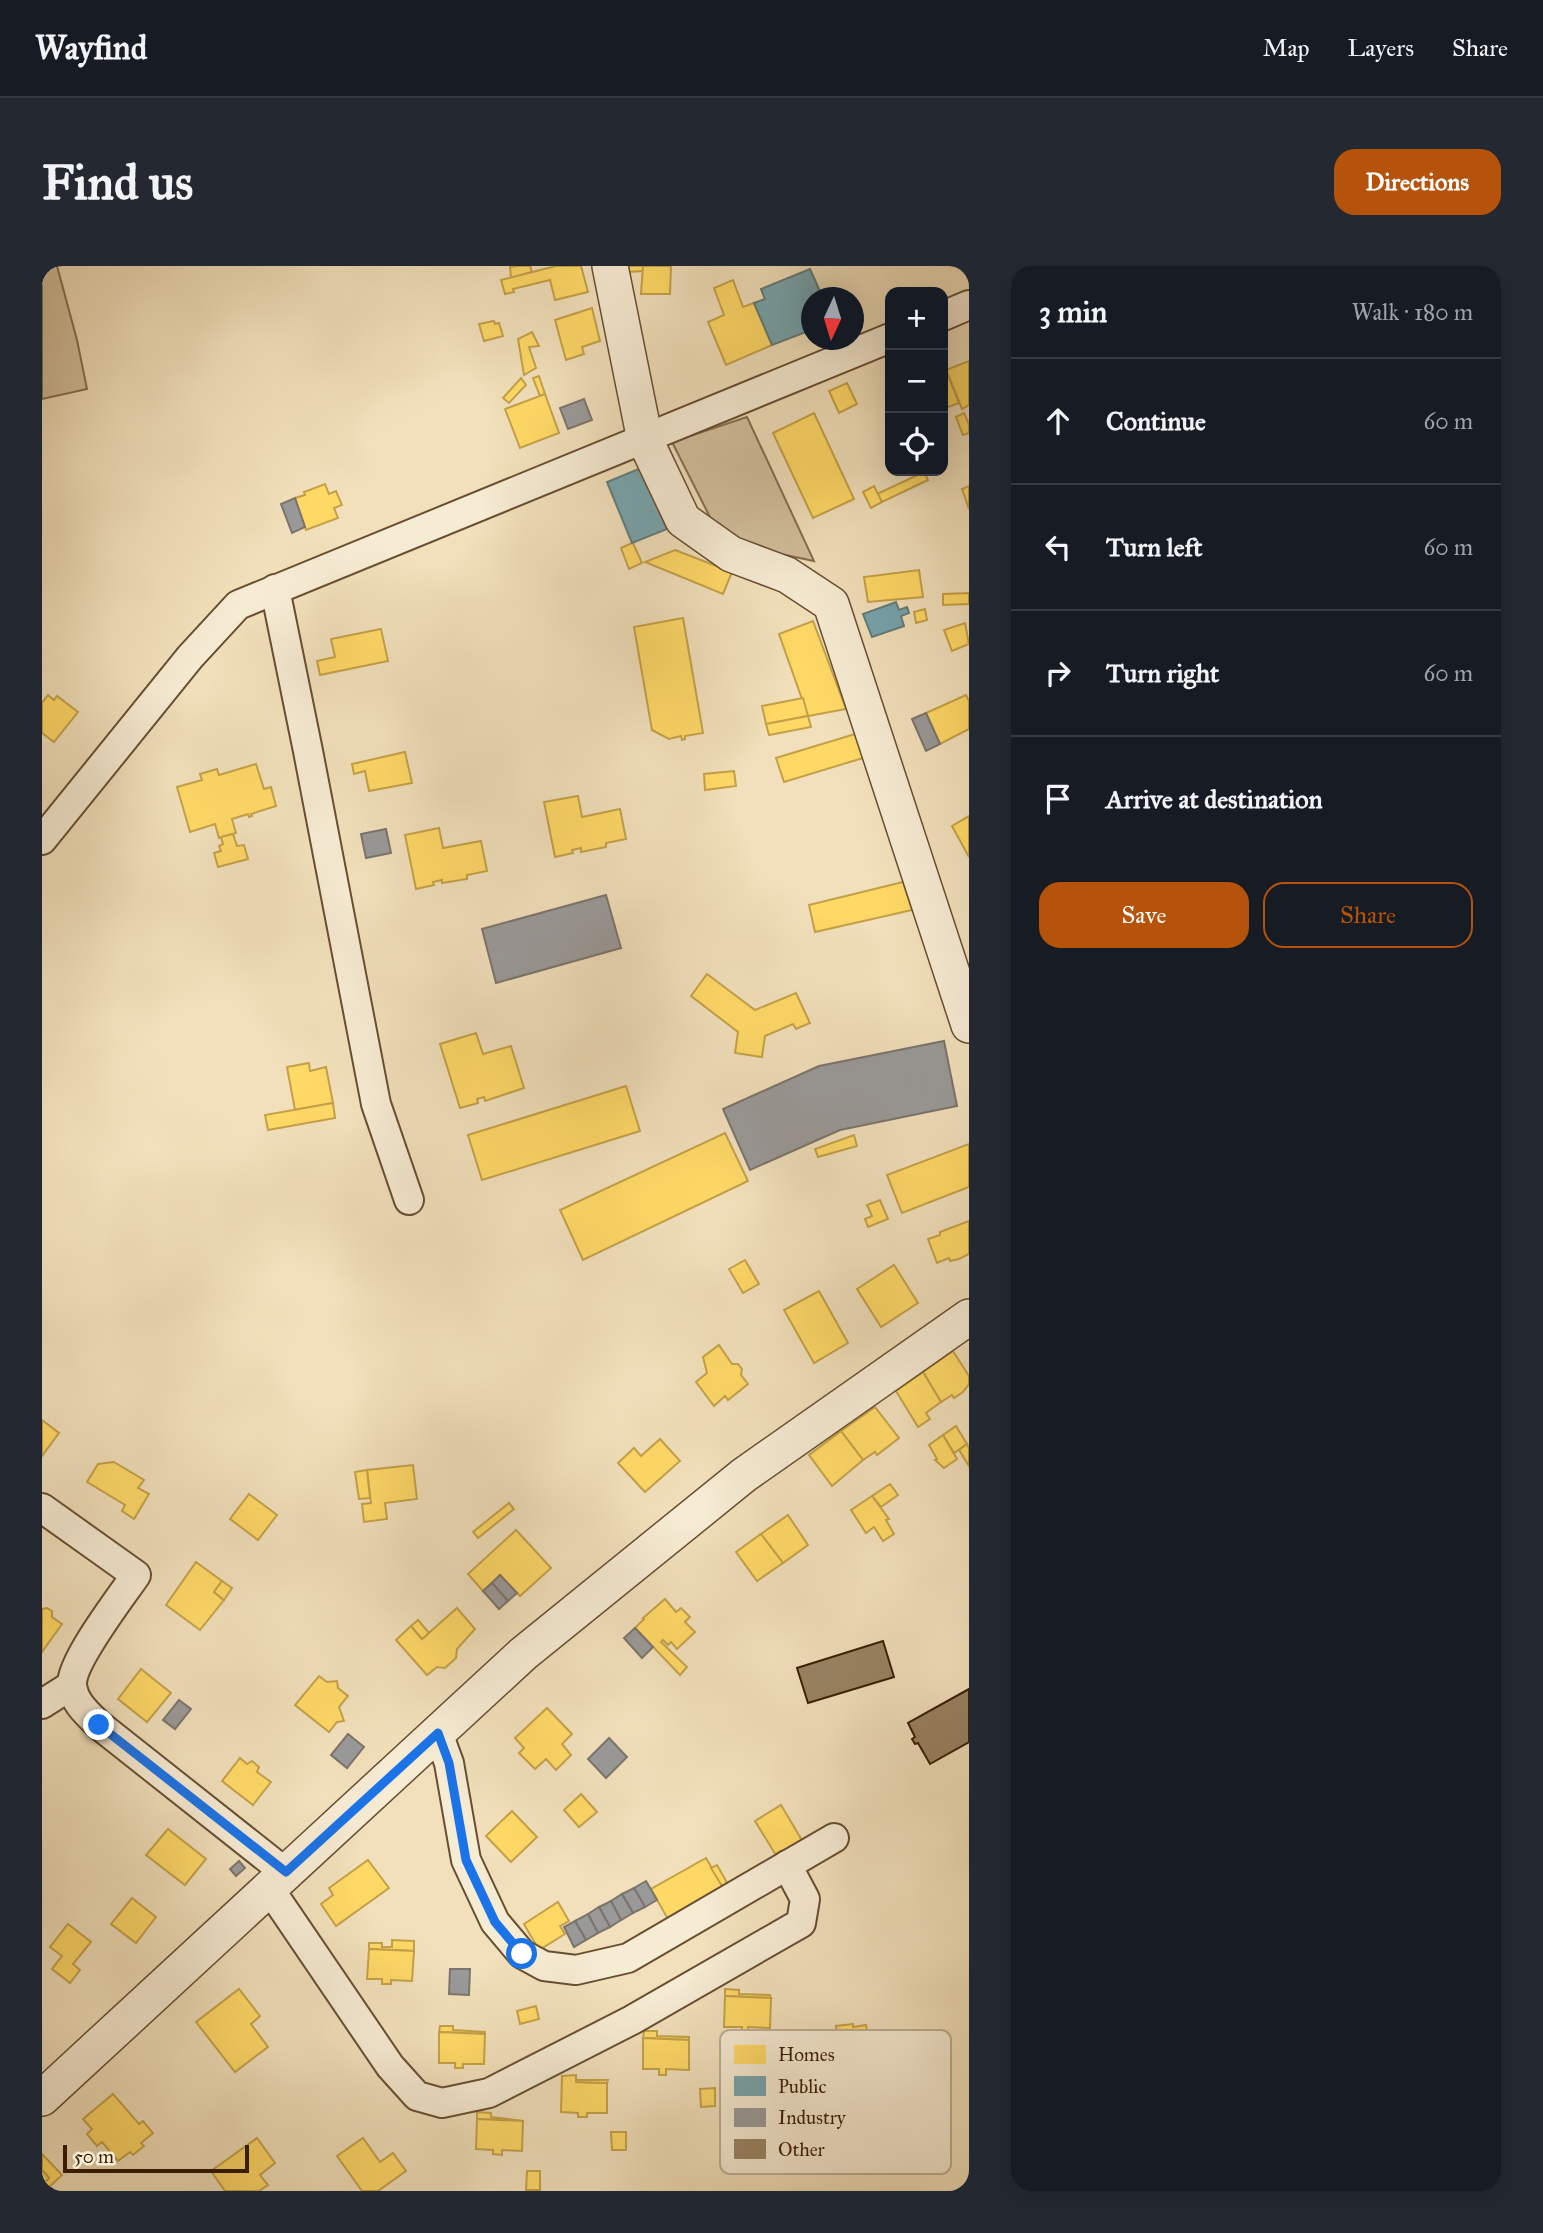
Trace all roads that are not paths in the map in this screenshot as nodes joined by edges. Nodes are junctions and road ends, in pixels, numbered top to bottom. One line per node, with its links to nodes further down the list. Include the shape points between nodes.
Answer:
1 (610, 266): 5 (street)
2 (969, 305): 3 (street)
3 (948, 314)
4 (885, 340): 5 (street)
5 (645, 440): 6 (street); 8 (street, via 684,520 732,554 787,575 831,604)
6 (275, 589): 7 (street, via 237,605); 9 (street, via 376,1104)
7 (42, 840)
8 (969, 1024)
9 (409, 1200)
10 (969, 1317): 14 (street, via 744,1475 523,1654)
11 (42, 1508): 12 (street, via 136,1575 78,1661)
12 (72, 1685): 13 (street); 17 (street, via 79,1705 99,1725)
13 (42, 1704)
14 (438, 1733): 16 (street, via 449,1763 466,1860 495,1922 522,1954 544,1966 576,1970 628,1958); 17 (street)
15 (834, 1838): 16 (street)
16 (786, 1865): 17 (street, via 805,1899 801,1923 632,2020 489,2093 442,2103 416,2096 390,2066)
17 (277, 1880): 18 (street)
18 (42, 2098)

